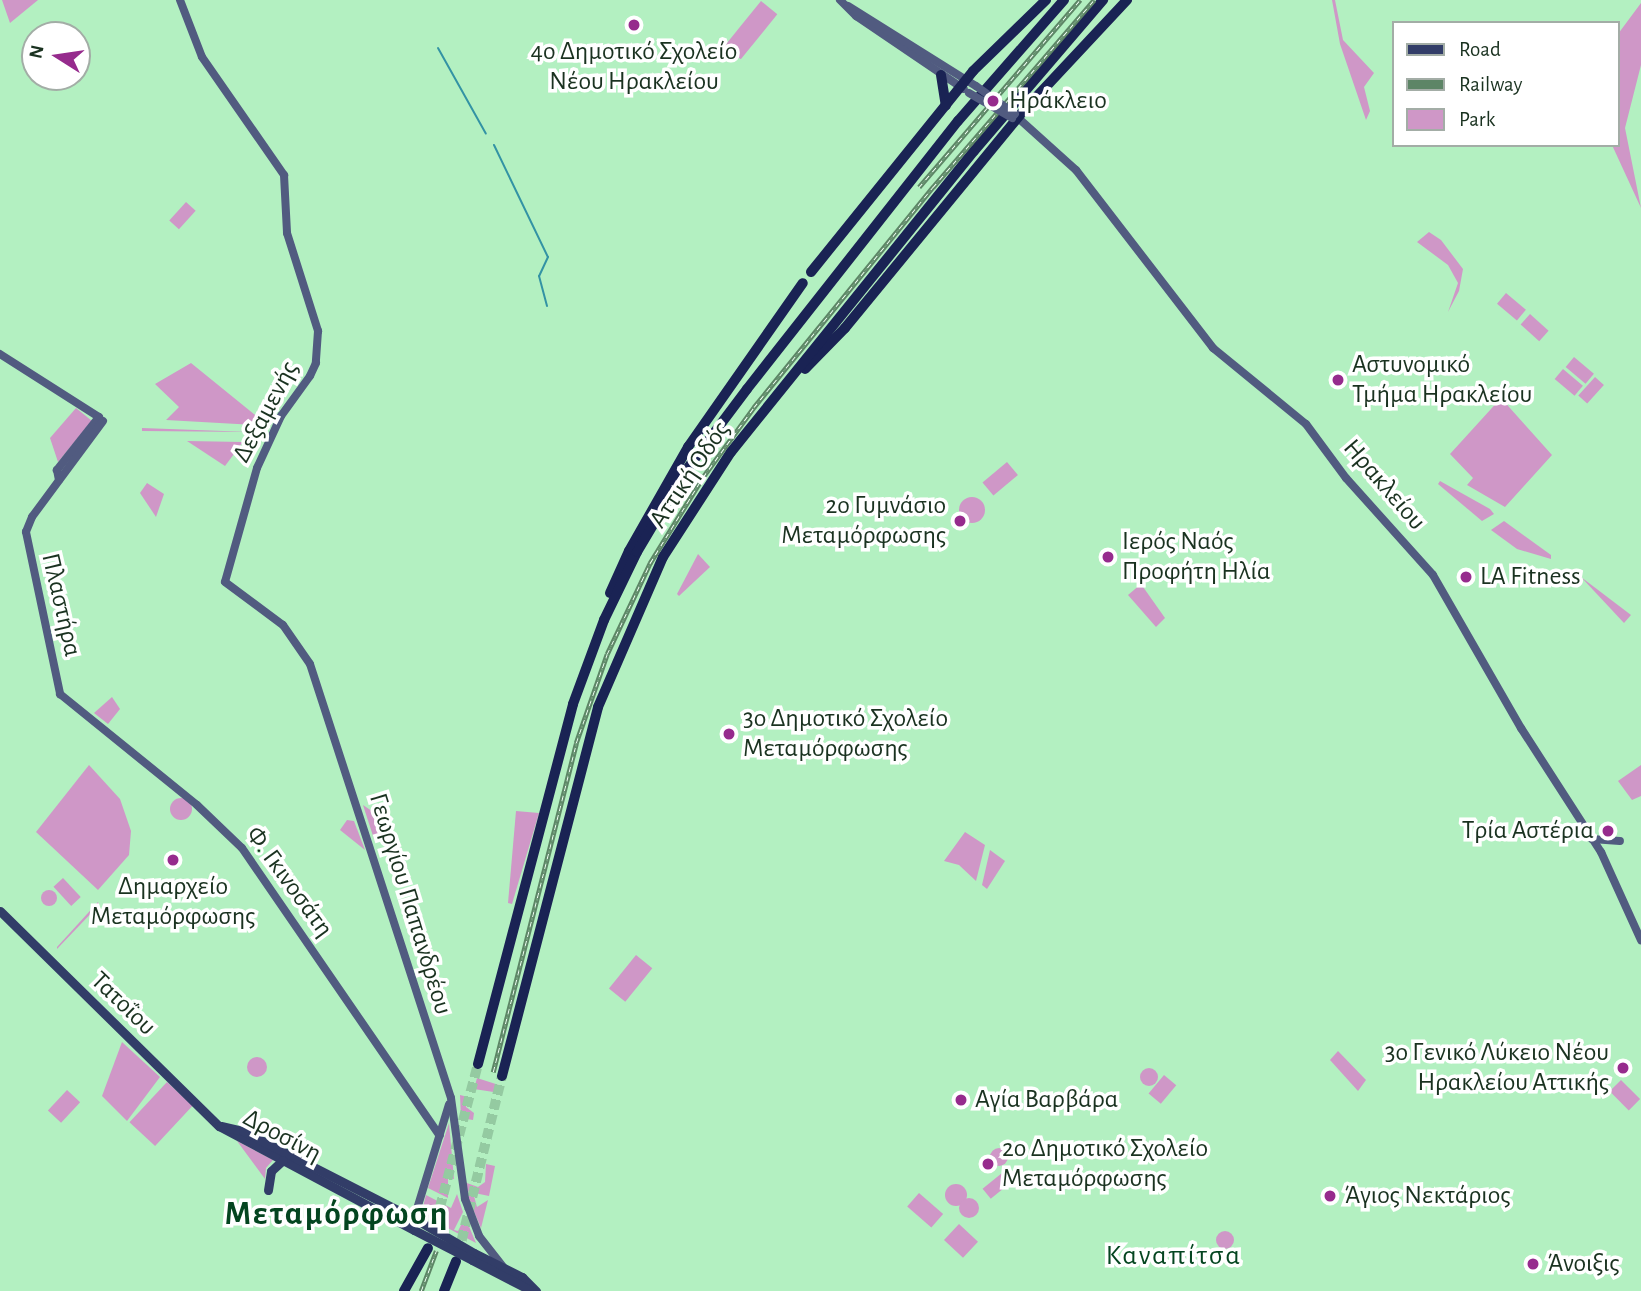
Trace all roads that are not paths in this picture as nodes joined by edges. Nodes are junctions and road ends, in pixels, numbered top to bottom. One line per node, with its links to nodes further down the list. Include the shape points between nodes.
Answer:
1 (180, 0): 17 (main road, Δεξαμενής, via 202,57 284,175 287,233 318,331 313,370 281,416 257,468)
2 (1046, 0): 8 (highway)
3 (1064, 0): 18 (highway, Αττική Οδός, via 958,121 710,437 660,511)
4 (1104, 0): 15 (highway, Αττική Οδός, via 974,151)
5 (1128, 0): 10 (highway)
6 (844, 3): 7 (main road, Ηρακλείου); 8 (main road, Ηρακλείου)
7 (941, 75): 8 (main road, Ηρακλείου); 9 (highway, via 947,91)
8 (968, 87): 9 (highway); 10 (main road, Ηρακλείου, bridge)
9 (944, 111): 11 (highway)
10 (1015, 116): 15 (highway, via 845,328); 20 (main road, Ηρακλείου, via 1081,176 1213,348 1306,424 1346,478 1418,556)
11 (811, 272)
12 (803, 283): 18 (highway, via 688,447 618,571)
13 (0, 354): 14 (main road)
14 (101, 419): 16 (main road); 16 (main road, via 57,470)
15 (730, 452): 25 (highway, Αττική Οδός, via 663,557 612,668 577,778)
16 (59, 480): 19 (main road, Πλαστήρα, via 27,526 26,545)
17 (225, 582): 26 (main road, Γεωργίου Παπανδρέου, via 283,625 310,664)
18 (604, 620): 24 (highway, Αττική Οδός, via 573,704)
19 (60, 694): 28 (main road, Φ. Γκινοσάτη, via 242,848)
20 (1592, 839): 21 (main road); 23 (main road, Ηρακλείου)
21 (1620, 841)
22 (0, 911): 27 (main road, Τατοΐου)
23 (1641, 940)
24 (478, 1064)
25 (502, 1076)
26 (451, 1098): 28 (main road); 34 (main road, Γεωργίου Παπανδρέου, via 465,1199 480,1236)
27 (219, 1126): 29 (main road, Δροσίνη); 31 (main road, Δροσίνη, via 243,1131)
28 (440, 1136): 31 (main road)
29 (283, 1160): 30 (main road, via 271,1171); 31 (main road, Δροσίνη)
30 (268, 1189)
31 (414, 1225): 32 (main road, Δροσίνη, bridge)
32 (473, 1256): 34 (main road, Δροσίνη); 38 (main road, Δροσίνη)
33 (456, 1261): 37 (highway)
34 (504, 1268): 38 (main road, Δροσίνη)
35 (404, 1291): 36 (highway, via 428,1248)
36 (412, 1291)
37 (444, 1291)
38 (534, 1291)

